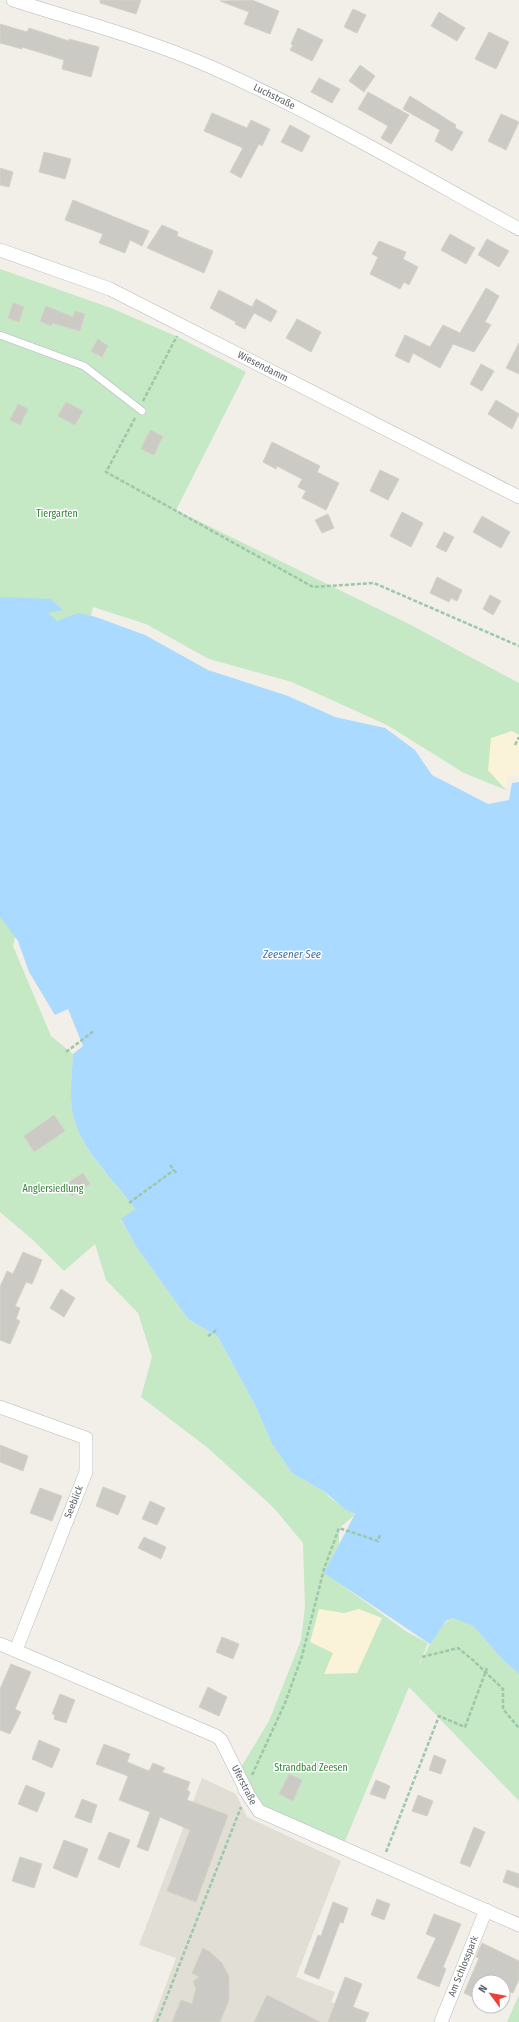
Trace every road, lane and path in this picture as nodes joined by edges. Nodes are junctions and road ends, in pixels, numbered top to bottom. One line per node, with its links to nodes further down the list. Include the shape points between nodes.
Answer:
1 (13, 0): 2 (street, Luchstraße, via 155,44 210,67 325,122)
2 (519, 229)
3 (0, 250): 4 (street, Wiesendamm, via 110,289)
4 (182, 325): 6 (path); 7 (street, Wiesendamm)
5 (0, 335): 6 (lane, via 84,366)
6 (140, 410): 8 (path, via 106,472 313,587 374,583)
7 (519, 497)
8 (519, 646)
9 (519, 737): 10 (path)
10 (515, 745)
11 (94, 1031): 12 (path)
12 (66, 1052)
13 (170, 1166): 14 (path)
14 (174, 1170): 15 (path); 16 (path)
15 (177, 1174)
16 (129, 1203)
17 (218, 1329): 18 (path)
18 (208, 1336)
19 (0, 1407): 22 (street, Seeblick, via 86,1438 86,1472)
20 (380, 1535): 27 (path, via 378,1541 339,1528 324,1569 302,1656)
21 (0, 1644): 22 (street, Uferstraße)
22 (16, 1650): 27 (street, Uferstraße, via 216,1736 221,1740)
23 (422, 1656): 25 (path, via 458,1648)
24 (487, 1668): 25 (path)
25 (485, 1672): 26 (path, via 503,1689 503,1709); 28 (path, via 465,1727 439,1716)
26 (519, 1728)
27 (246, 1791): 28 (street, Uferstraße, via 259,1811); 31 (path)
28 (382, 1865): 29 (street, Uferstraße)
29 (486, 1910): 30 (street, Uferstraße); 32 (street, Am Schlosspark)
30 (519, 1925)
31 (157, 2022)
32 (441, 2022)

